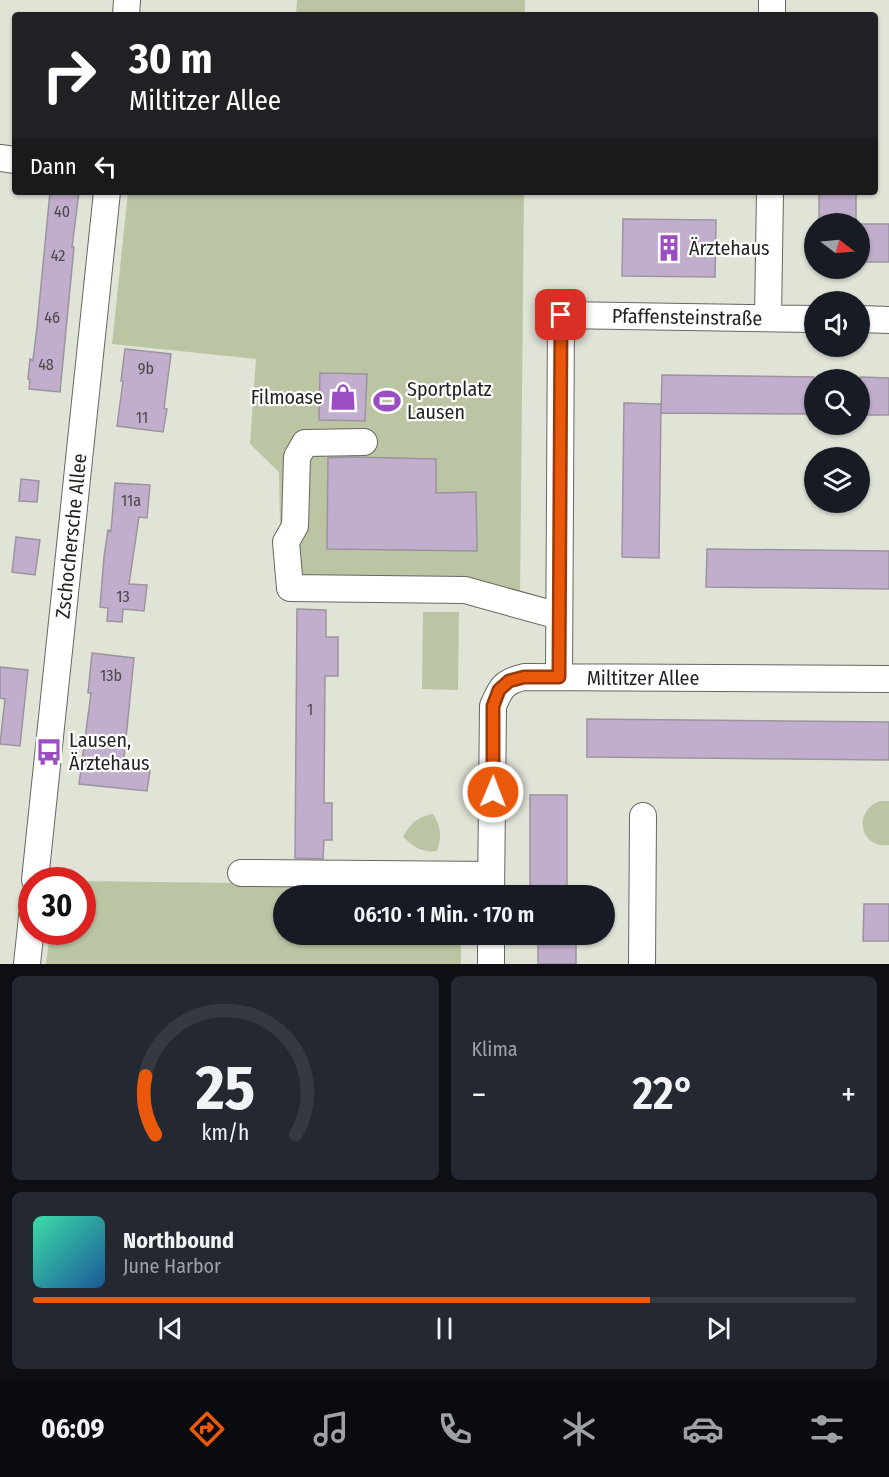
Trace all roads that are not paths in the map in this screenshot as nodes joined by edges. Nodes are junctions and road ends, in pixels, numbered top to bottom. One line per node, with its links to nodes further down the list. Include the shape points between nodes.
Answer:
1 (107, 195): 12 (street, Zschochersche Allee)
2 (770, 195): 3 (street)
3 (768, 318): 4 (street, Pfaffensteinstraße); 8 (street, Pfaffensteinstraße, via 561,315)
4 (804, 319)
5 (870, 320): 6 (street)
6 (889, 320)
7 (364, 442): 8 (street, via 305,443 297,457 295,526 286,542 290,588 465,590)
8 (559, 615): 9 (street, Pfaffensteinstraße)
9 (559, 677): 10 (street, Miltitzer Allee); 14 (street, Miltitzer Allee, via 509,681 499,690 493,706)
10 (889, 679)
11 (643, 816): 19 (street)
12 (36, 867)
13 (241, 873): 14 (street)
14 (491, 885)
15 (29, 945): 17 (street)
16 (491, 945): 18 (street)
17 (27, 964)
18 (491, 964)
19 (642, 964)

